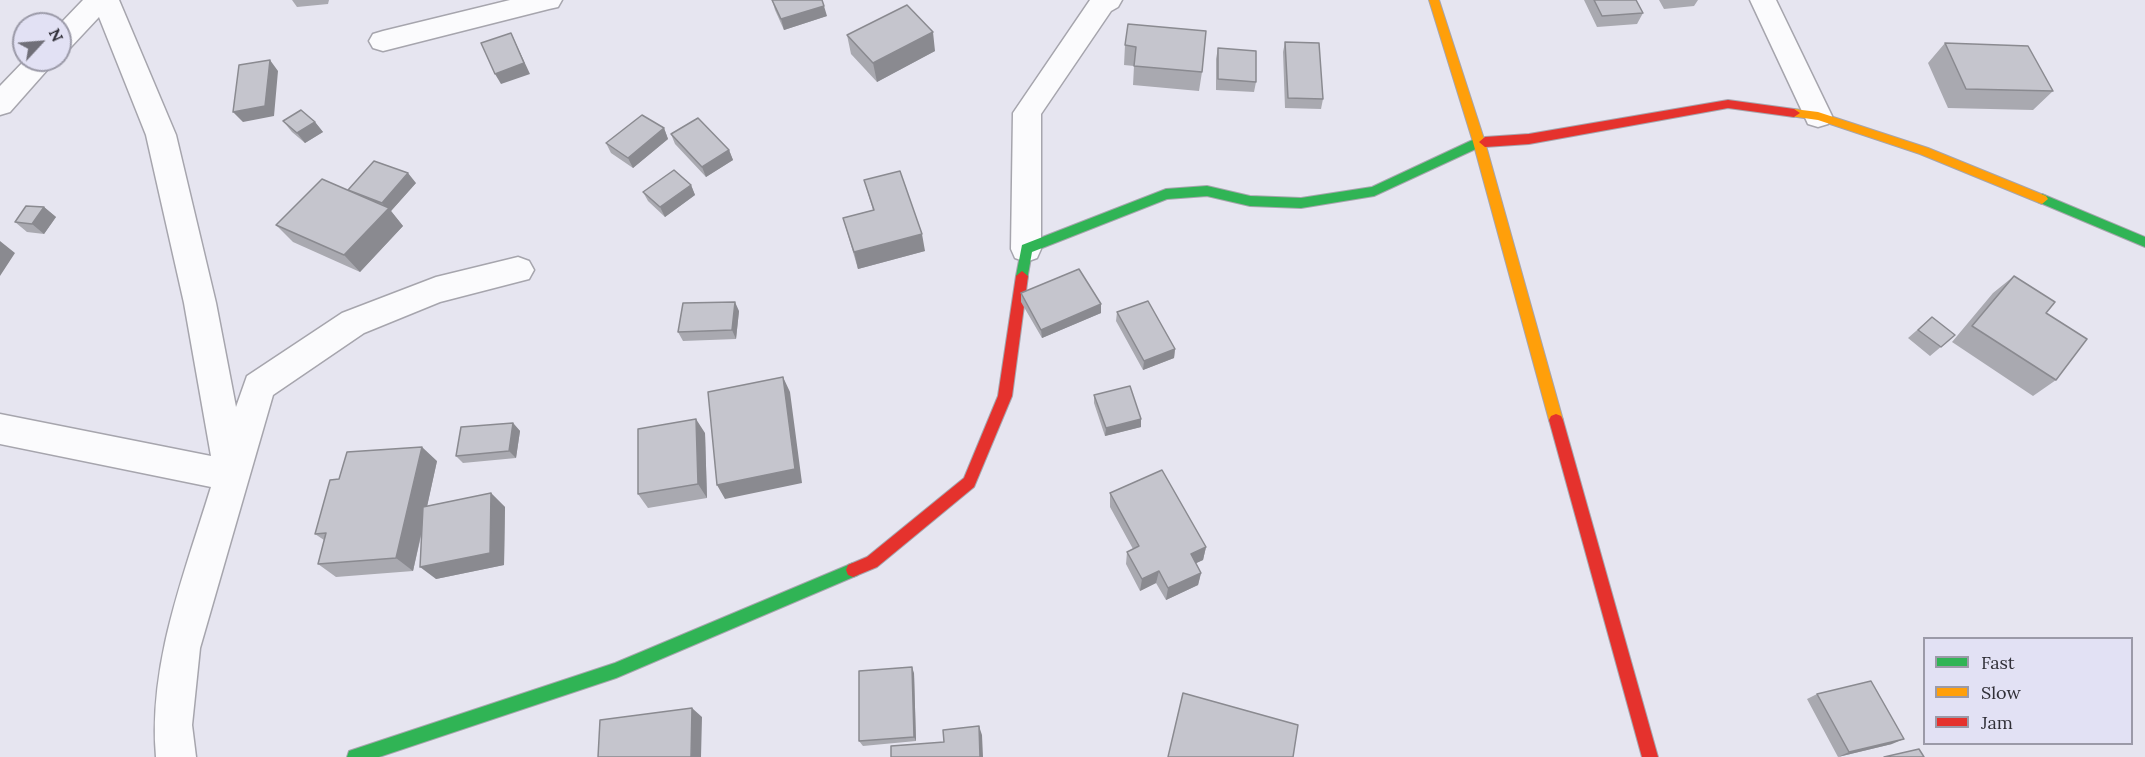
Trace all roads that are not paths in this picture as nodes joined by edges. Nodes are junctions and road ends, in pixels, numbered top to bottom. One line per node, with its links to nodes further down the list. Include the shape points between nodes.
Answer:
1 (99, 0): 7 (street)
2 (106, 0): 17 (street, via 161,135 200,303)
3 (549, 0): 8 (street)
4 (1434, 0): 12 (street)
5 (1763, 0): 11 (street)
6 (1100, 1): 14 (street, via 1027,113)
7 (72, 28)
8 (382, 41)
9 (31, 72): 10 (street)
10 (0, 104)
11 (1818, 116): 12 (street, via 1728,104 1529,139); 13 (street, via 1924,151)
12 (1479, 142): 14 (street, via 1374,191 1301,203 1250,201 1207,191 1166,194); 20 (street)
13 (2145, 242)
14 (1026, 249): 19 (street, via 1005,396 969,482 872,562 616,670)
15 (518, 270): 17 (street, via 436,290 352,323 259,386)
16 (0, 429): 17 (street)
17 (232, 476): 18 (street, via 181,648 173,725)
18 (176, 757)
19 (356, 757)
20 (1650, 757)

